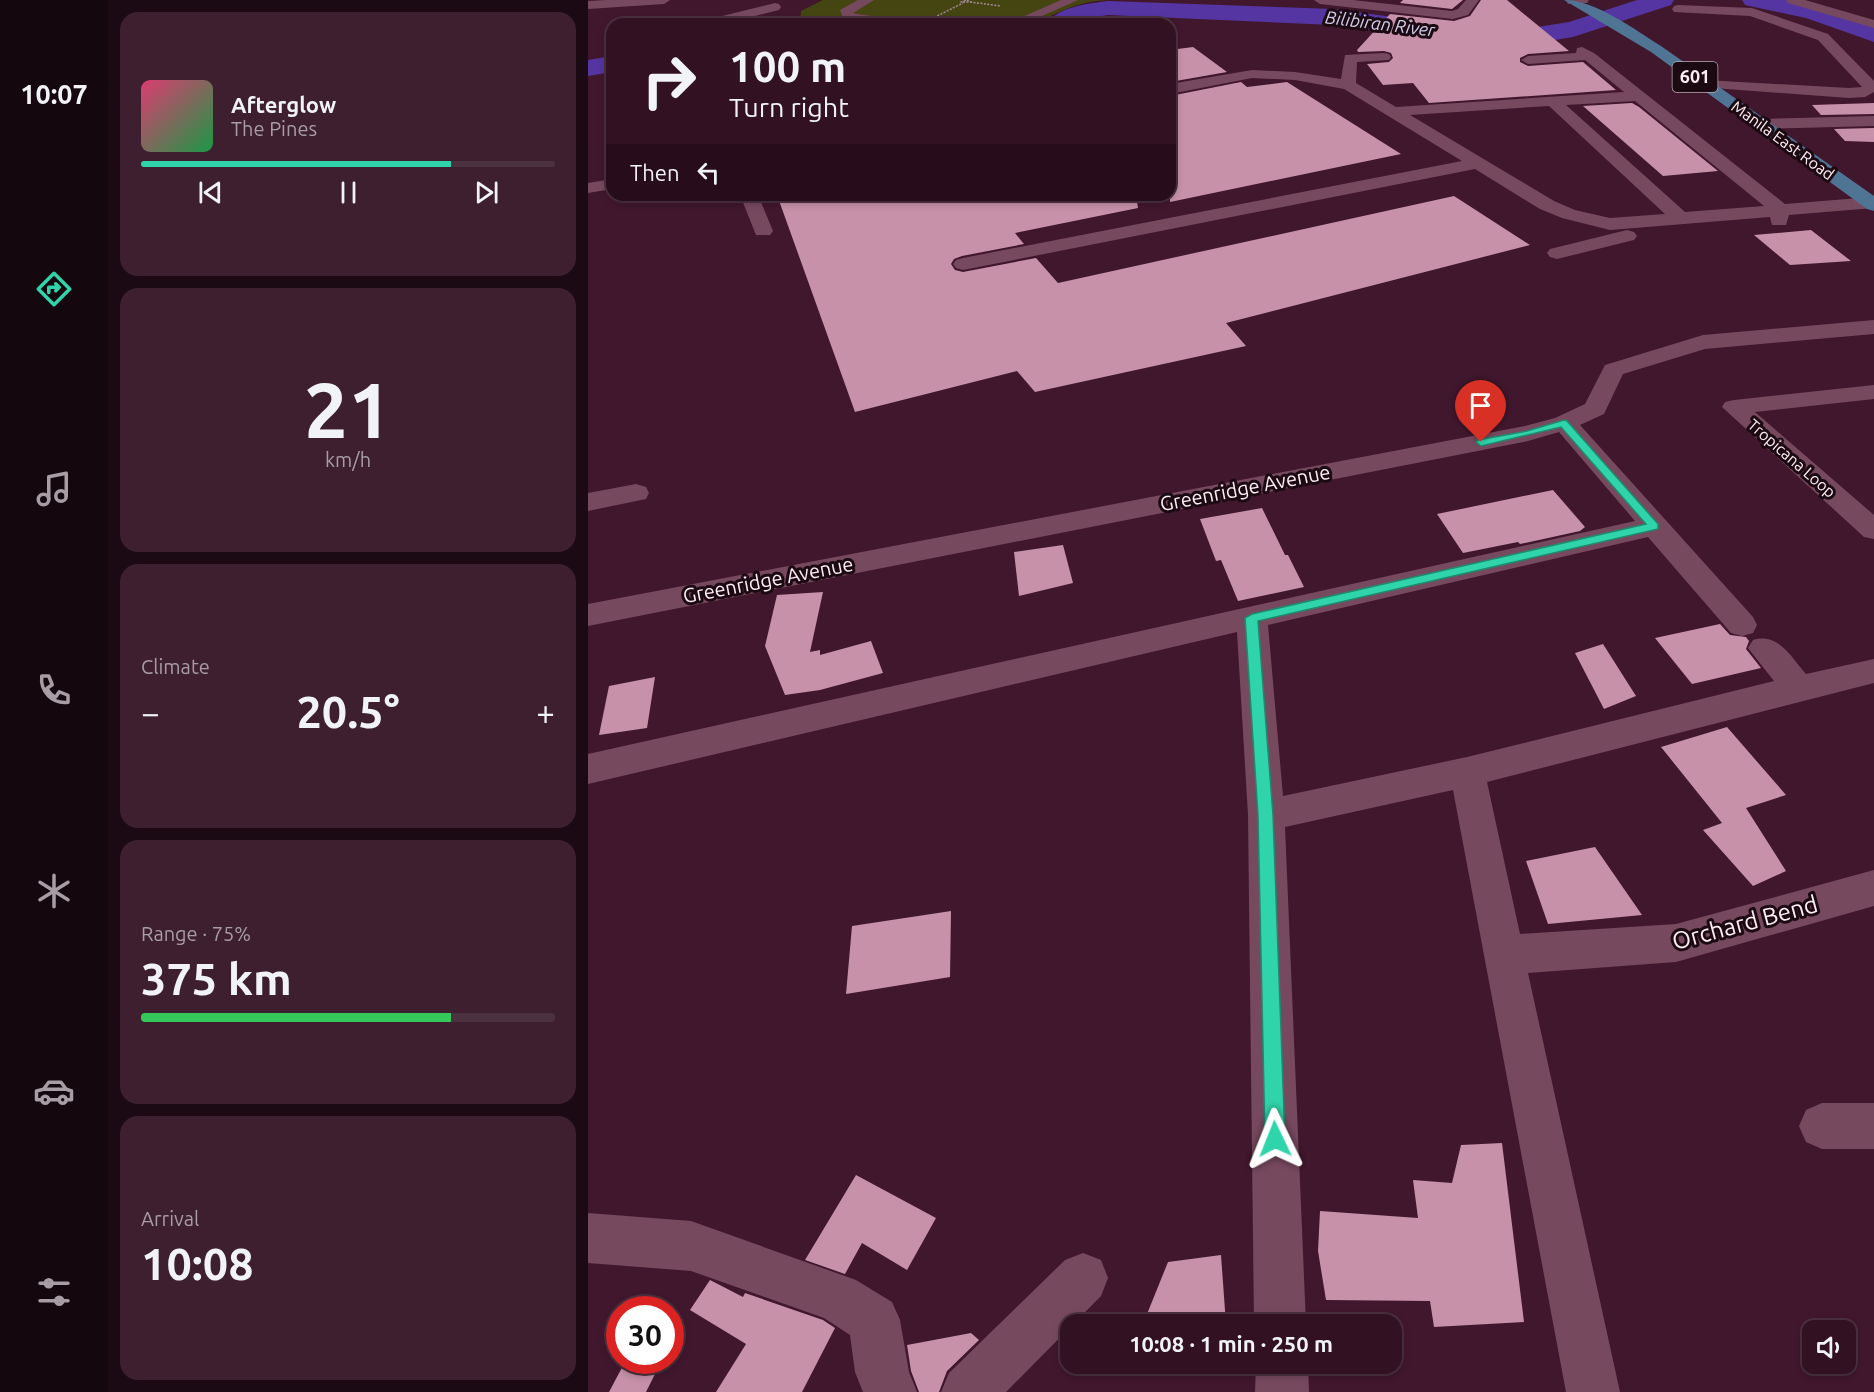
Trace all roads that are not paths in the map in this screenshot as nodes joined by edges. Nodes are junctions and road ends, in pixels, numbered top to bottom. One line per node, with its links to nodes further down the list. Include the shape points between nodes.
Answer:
1 (658, 0): 2 (street); 10 (street); 14 (street)
2 (664, 0)
3 (868, 0): 17 (street, via 846,10)
4 (1072, 0): 18 (street)
5 (1320, 0): 6 (street, via 1453,15 1464,12)
6 (1473, 0)
7 (1792, 0): 19 (street)
8 (1575, 1): 24 (main road, Manila East Road / 601, via 1627,30)
9 (588, 5): 10 (street)
10 (610, 6)
11 (705, 8): 15 (street)
12 (775, 8): 16 (street)
13 (1678, 9): 24 (street, via 1752,12 1823,37 1871,87 1865,92 1849,93)
14 (663, 16)
15 (709, 18)
16 (736, 18)
17 (857, 18)
18 (1028, 18)
19 (1874, 24)
20 (1384, 57): 25 (street, via 1348,53)
21 (1528, 60): 27 (street, via 1586,54)
22 (1226, 65): 23 (street)
23 (1243, 76): 25 (street, via 1295,76); 26 (street)
24 (1705, 84): 31 (main road, Manila East Road / 601)
25 (1348, 85): 29 (street)
26 (1176, 88)
27 (1638, 96): 28 (street); 37 (street)
28 (1553, 102): 29 (street); 39 (street)
29 (1391, 112): 32 (street)
30 (1874, 121): 31 (street)
31 (1762, 124): 36 (main road, Manila East Road / 601)
32 (1477, 163): 38 (street, via 1547,205); 43 (street)
33 (606, 185): 34 (street)
34 (588, 188)
35 (751, 201): 40 (street)
36 (1871, 201): 37 (street)
37 (1780, 210): 39 (street); 39 (street, via 1779,222 1737,227)
38 (1610, 224): 39 (street); 41 (street)
39 (1676, 226): 41 (street, via 1643,237)
40 (763, 231)
41 (1627, 236): 42 (street)
42 (1557, 253)
43 (963, 264)
44 (1874, 327): 46 (street, Greenridge Avenue, via 1703,342 1640,360 1613,370 1595,410)
45 (1874, 392): 50 (street, Tropicana Loop, via 1734,407)
46 (1564, 423): 49 (street); 51 (street, Greenridge Avenue, via 1528,434)
47 (636, 493): 48 (street)
48 (588, 502)
49 (1654, 526): 52 (street); 53 (street)
50 (1874, 530)
51 (588, 615)
52 (1252, 618): 57 (street); 59 (street)
53 (1742, 625)
54 (1764, 648): 56 (street)
55 (1874, 671): 56 (street)
56 (1799, 688): 58 (street)
57 (588, 769)
58 (1467, 772): 59 (street); 61 (street)
59 (1266, 815): 66 (street)
60 (1874, 888): 61 (street, Orchard Bend, via 1676,943)
61 (1506, 955): 71 (street)
62 (1822, 1126): 63 (street)
63 (1874, 1126)
64 (588, 1238): 68 (street, via 691,1245 838,1298 874,1320 882,1372)
65 (1083, 1278): 69 (street)
66 (1280, 1314)
67 (1282, 1374): 70 (street)
68 (890, 1392)
69 (968, 1392)
70 (1282, 1392)
71 (1593, 1392)

